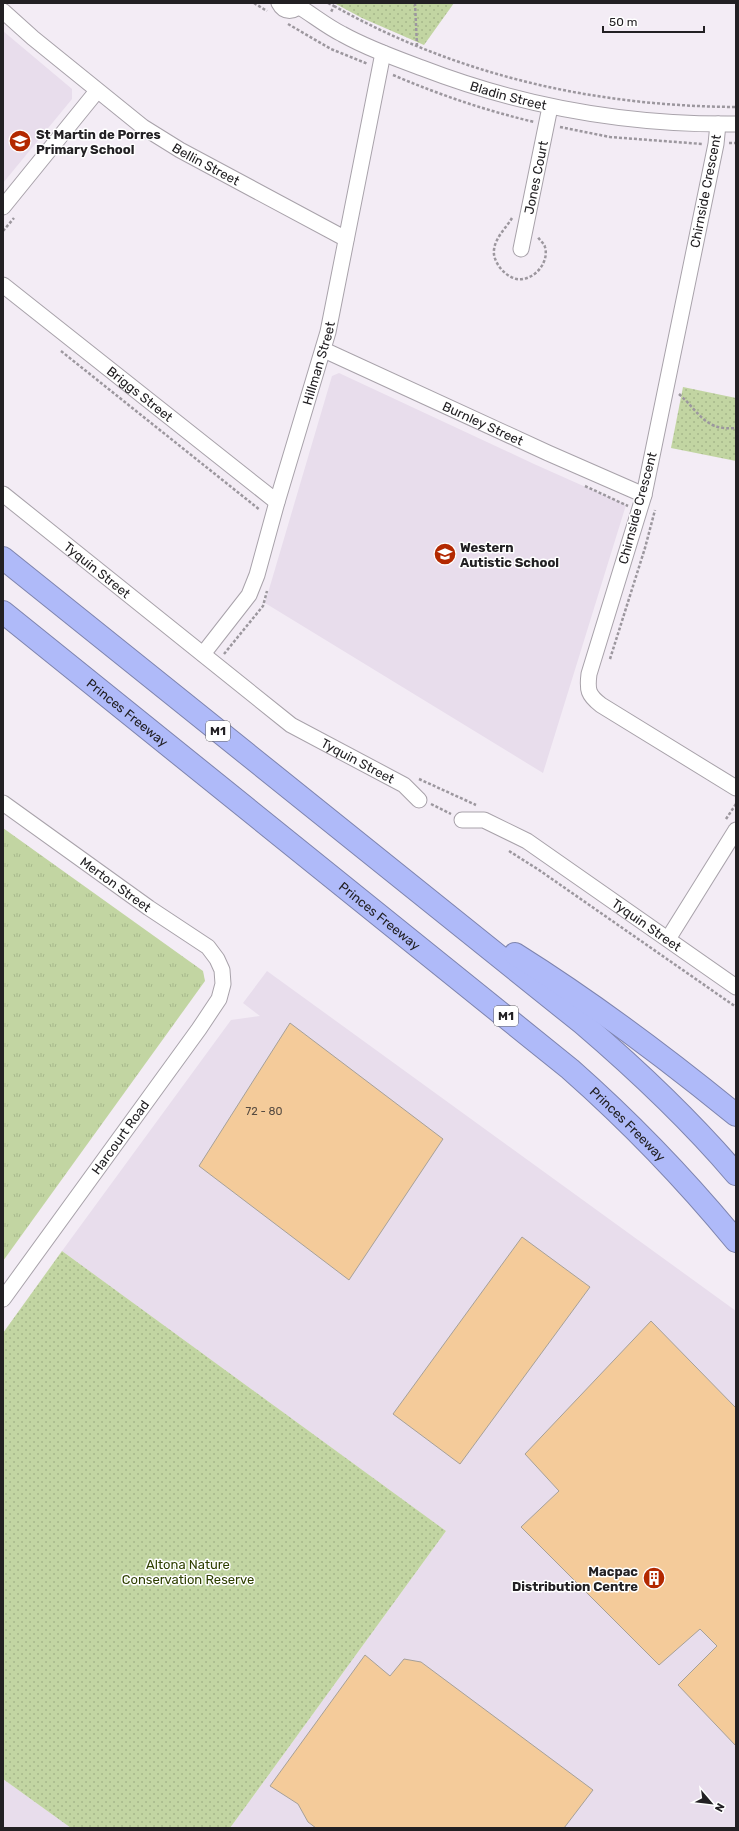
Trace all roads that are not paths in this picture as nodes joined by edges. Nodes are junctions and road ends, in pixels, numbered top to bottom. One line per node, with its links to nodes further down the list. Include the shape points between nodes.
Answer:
1 (279, 3): 2 (street, via 286,10 293,10)
2 (299, 4): 4 (street, Bladin Street, via 340,33)
3 (3, 11): 5 (street, Bellin Street)
4 (383, 53): 6 (street, Bladin Street, via 460,83); 10 (street, Hillman Street)
5 (97, 91): 9 (street); 10 (street, Bellin Street, via 132,120 158,137)
6 (550, 107): 7 (street, Bladin Street, via 634,120); 11 (street, Jones Court)
7 (718, 124): 8 (street, Bladin Street); 15 (street, Chirnside Crescent)
8 (736, 124)
9 (3, 207)
10 (346, 239): 13 (street, Hillman Street)
11 (522, 249)
12 (3, 285): 16 (street, Briggs Street)
13 (324, 350): 15 (street, Burnley Street); 16 (street, Hillman Street)
14 (3, 494): 19 (street, Tyquin Street)
15 (644, 495): 20 (street, Chirnside Crescent, via 589,674 588,691 601,705)
16 (272, 498): 19 (street, Hillman Street, via 257,575 249,595)
17 (3, 558): 25 (highway, M1)
18 (3, 612): 31 (highway, Princes Freeway / M1, via 570,1069 659,1152)
19 (206, 650): 21 (street, Tyquin Street, via 291,725 404,785)
20 (732, 794)
21 (419, 800)
22 (3, 803): 27 (street, Merton Street, via 208,947 218,959)
23 (462, 820): 26 (street, Tyquin Street, via 484,820 527,841)
24 (736, 830): 26 (street)
25 (433, 903): 29 (highway, via 567,986 647,1043); 30 (highway, M1, via 609,1046 684,1118)
26 (668, 939): 28 (street, Tyquin Street)
27 (222, 970): 32 (street, Harcourt Road, via 223,984 219,999)
28 (736, 987)
29 (736, 1115)
30 (736, 1174)
31 (736, 1241)
32 (3, 1299)

